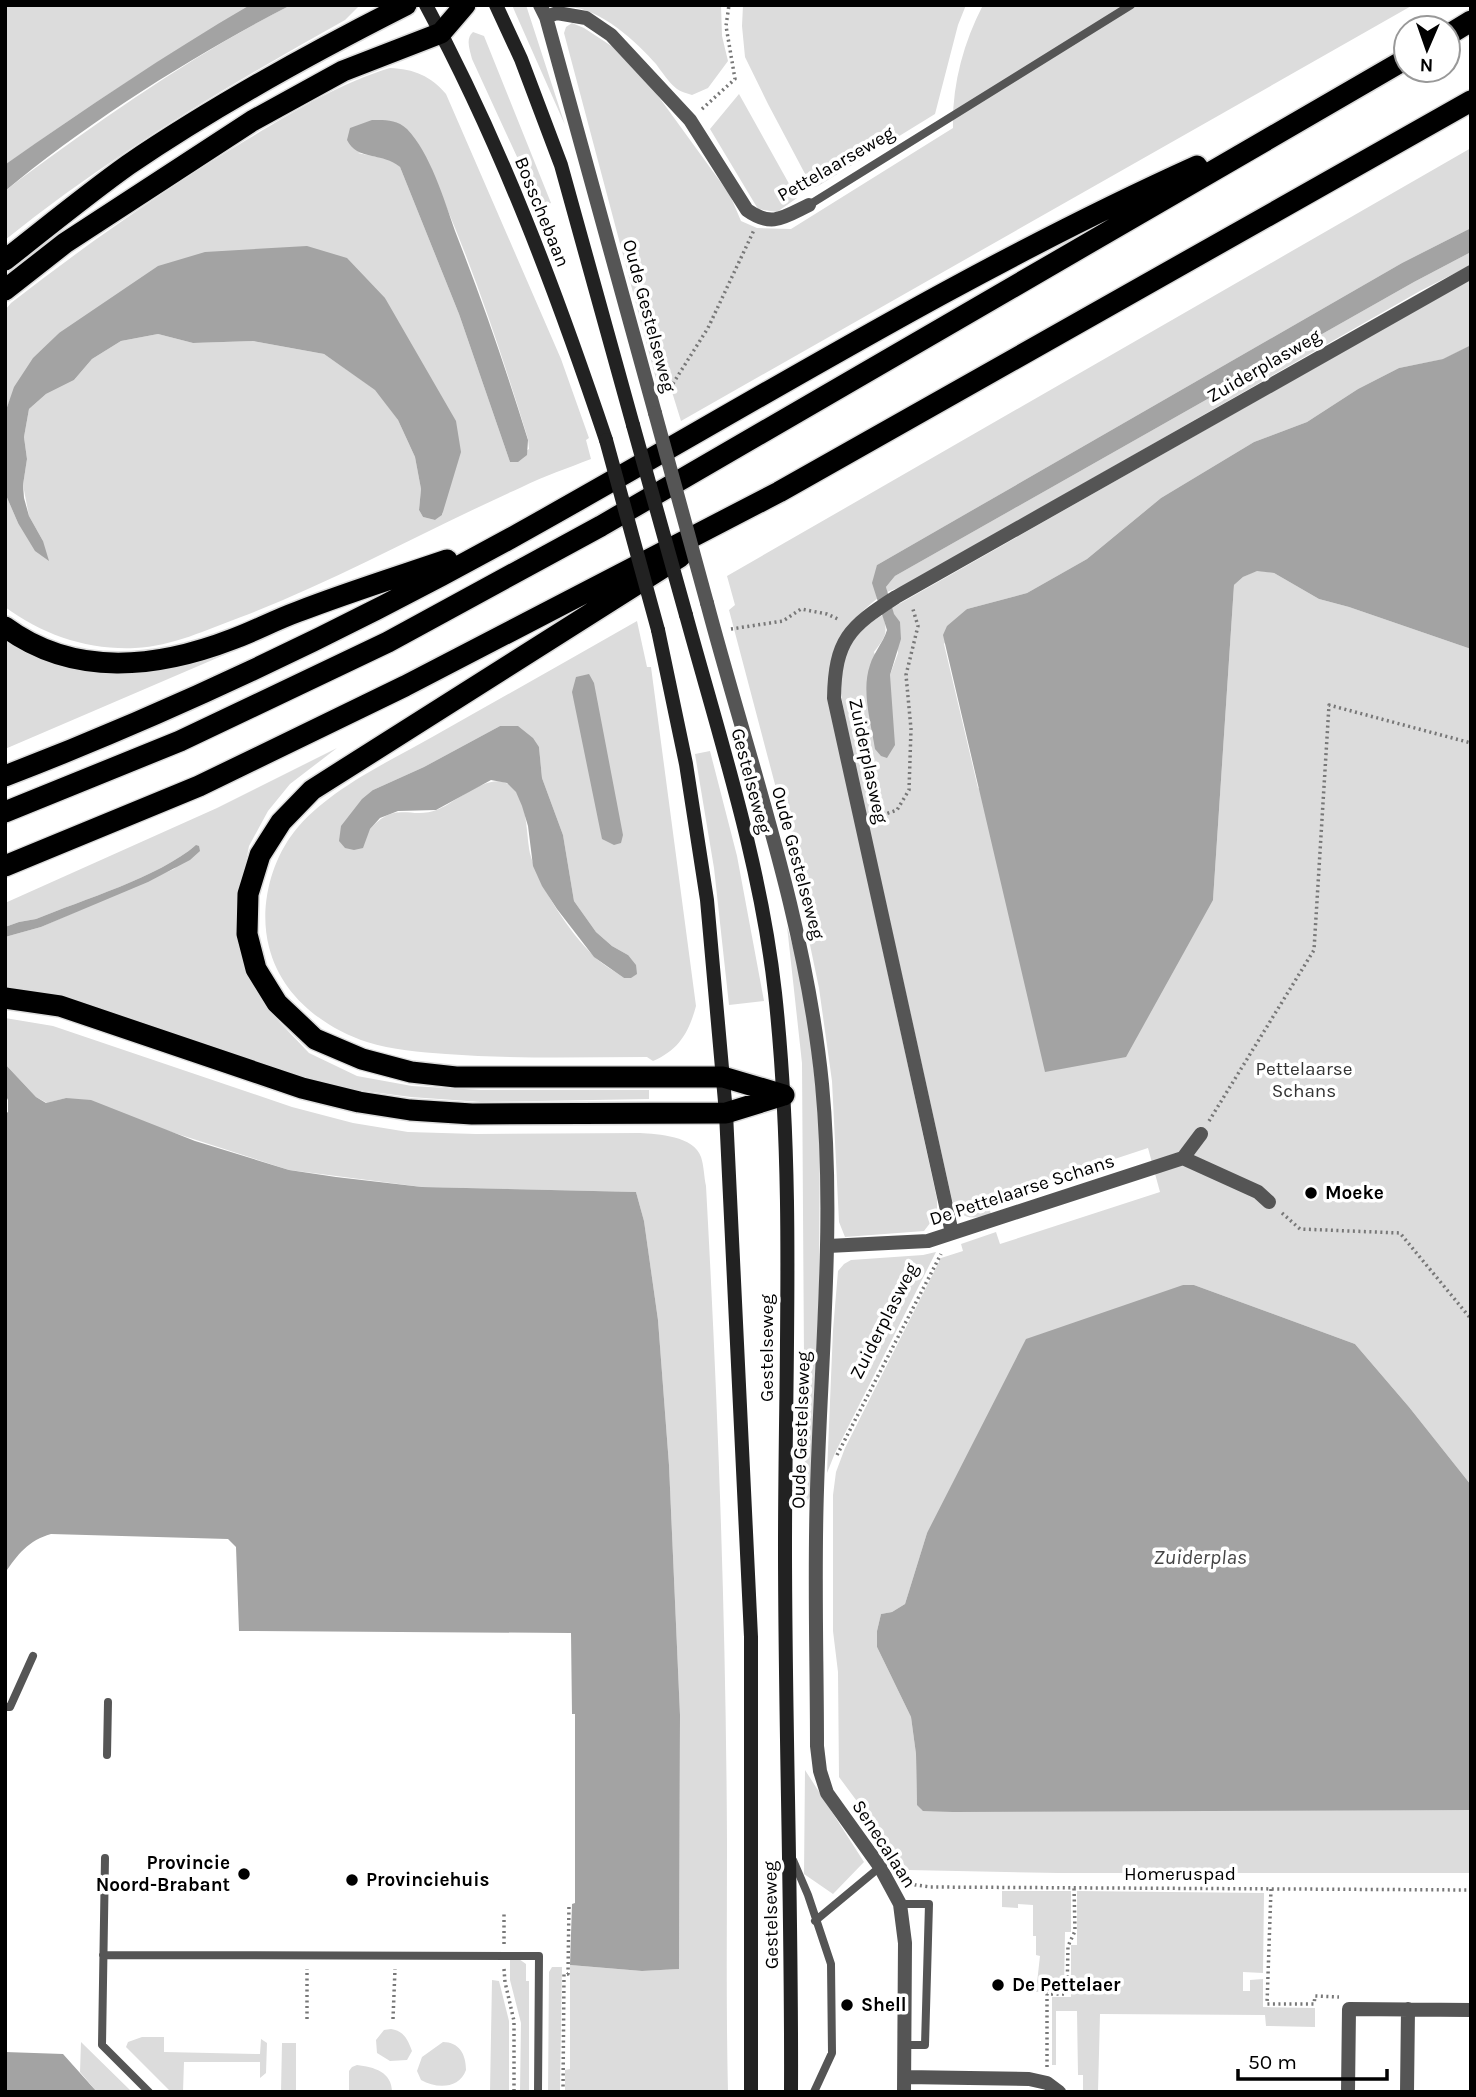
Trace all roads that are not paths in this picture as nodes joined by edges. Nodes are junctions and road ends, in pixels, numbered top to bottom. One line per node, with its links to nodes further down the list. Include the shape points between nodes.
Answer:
1 (406, 5): 12 (highway, via 233,100 128,166)
2 (426, 5): 7 (main road, Bosschebaan)
3 (465, 5): 7 (highway)
4 (496, 5): 17 (main road, Bosschebaan, bridge, via 561,164)
5 (1130, 5): 11 (lane, Pettelaarseweg)
6 (543, 11): 11 (street, Pettelaarseweg, via 586,18 611,35 690,120 747,210 759,219 776,221); 31 (street, Oude Gestelseweg, bridge, via 810,989 828,1154)
7 (441, 33): 14 (highway, via 343,71 252,121 65,243); 19 (main road, Bosschebaan, bridge, via 486,126 566,320 606,440)
8 (1392, 67): 10 (highway)
9 (1471, 101): 15 (highway)
10 (1301, 119): 16 (highway, via 1049,236); 21 (highway, via 624,513 388,642 180,741)
11 (809, 205)
12 (5, 260)
13 (1471, 272): 30 (street, Zuiderplasweg, via 871,612 854,626 840,648 834,698)
14 (5, 290)
15 (779, 492): 22 (highway, via 405,686 212,780); 24 (highway, via 312,790 281,822 260,855 248,894 247,934 256,969 277,1003 315,1038 362,1059 411,1072 456,1077)
16 (509, 539): 18 (highway, via 168,659 105,664 68,658); 20 (highway, via 274,661)
17 (686, 615): 25 (main road, Gestelseweg, via 752,865 775,990)
18 (5, 627)
19 (658, 630): 24 (main road, Gestelseweg, via 686,764 707,900)
20 (5, 776)
21 (5, 812)
22 (5, 866)
23 (5, 998): 26 (highway, via 60,1006 302,1088 359,1102 472,1114)
24 (723, 1077): 25 (highway); 26 (main road, Gestelseweg)
25 (784, 1095): 26 (highway); 37 (main road, Gestelseweg)
26 (726, 1113): 50 (main road, Gestelseweg, via 751,1637)
27 (1201, 1134): 28 (street)
28 (1183, 1158): 29 (street, via 1258,1192); 30 (street, De Pettelaarse Schans)
29 (1269, 1202)
30 (952, 1233): 31 (street, De Pettelaarse Schans, via 928,1241)
31 (828, 1246): 35 (street, Oude Gestelseweg, via 817,1493)
32 (33, 1656): 34 (lane, via 10,1707)
33 (108, 1702): 36 (lane)
34 (5, 1707)
35 (817, 1746): 39 (street, Senecalaan, via 827,1793)
36 (107, 1755)
37 (789, 1852): 41 (lane); 51 (main road, Gestelseweg)
38 (105, 1858): 42 (lane)
39 (880, 1867): 40 (street, Senecalaan); 41 (lane)
40 (900, 1905): 45 (street, Senecalaan, via 905,1943); 45 (lane, via 929,1904 925,2045)
41 (815, 1921): 52 (lane, via 831,1964 832,2053)
42 (103, 1955): 48 (lane, via 102,2045); 49 (lane, via 539,1956)
43 (1408, 2009): 44 (street); 54 (street, via 1349,2009); 55 (street)
44 (1471, 2010)
45 (905, 2045): 46 (street, Senecalaan)
46 (905, 2077): 47 (street, via 1029,2079); 53 (street, Senecalaan)
47 (1053, 2087)
48 (149, 2092)
49 (538, 2092)
50 (751, 2092)
51 (791, 2092)
52 (814, 2092)
53 (905, 2092)
54 (1348, 2092)
55 (1408, 2092)

